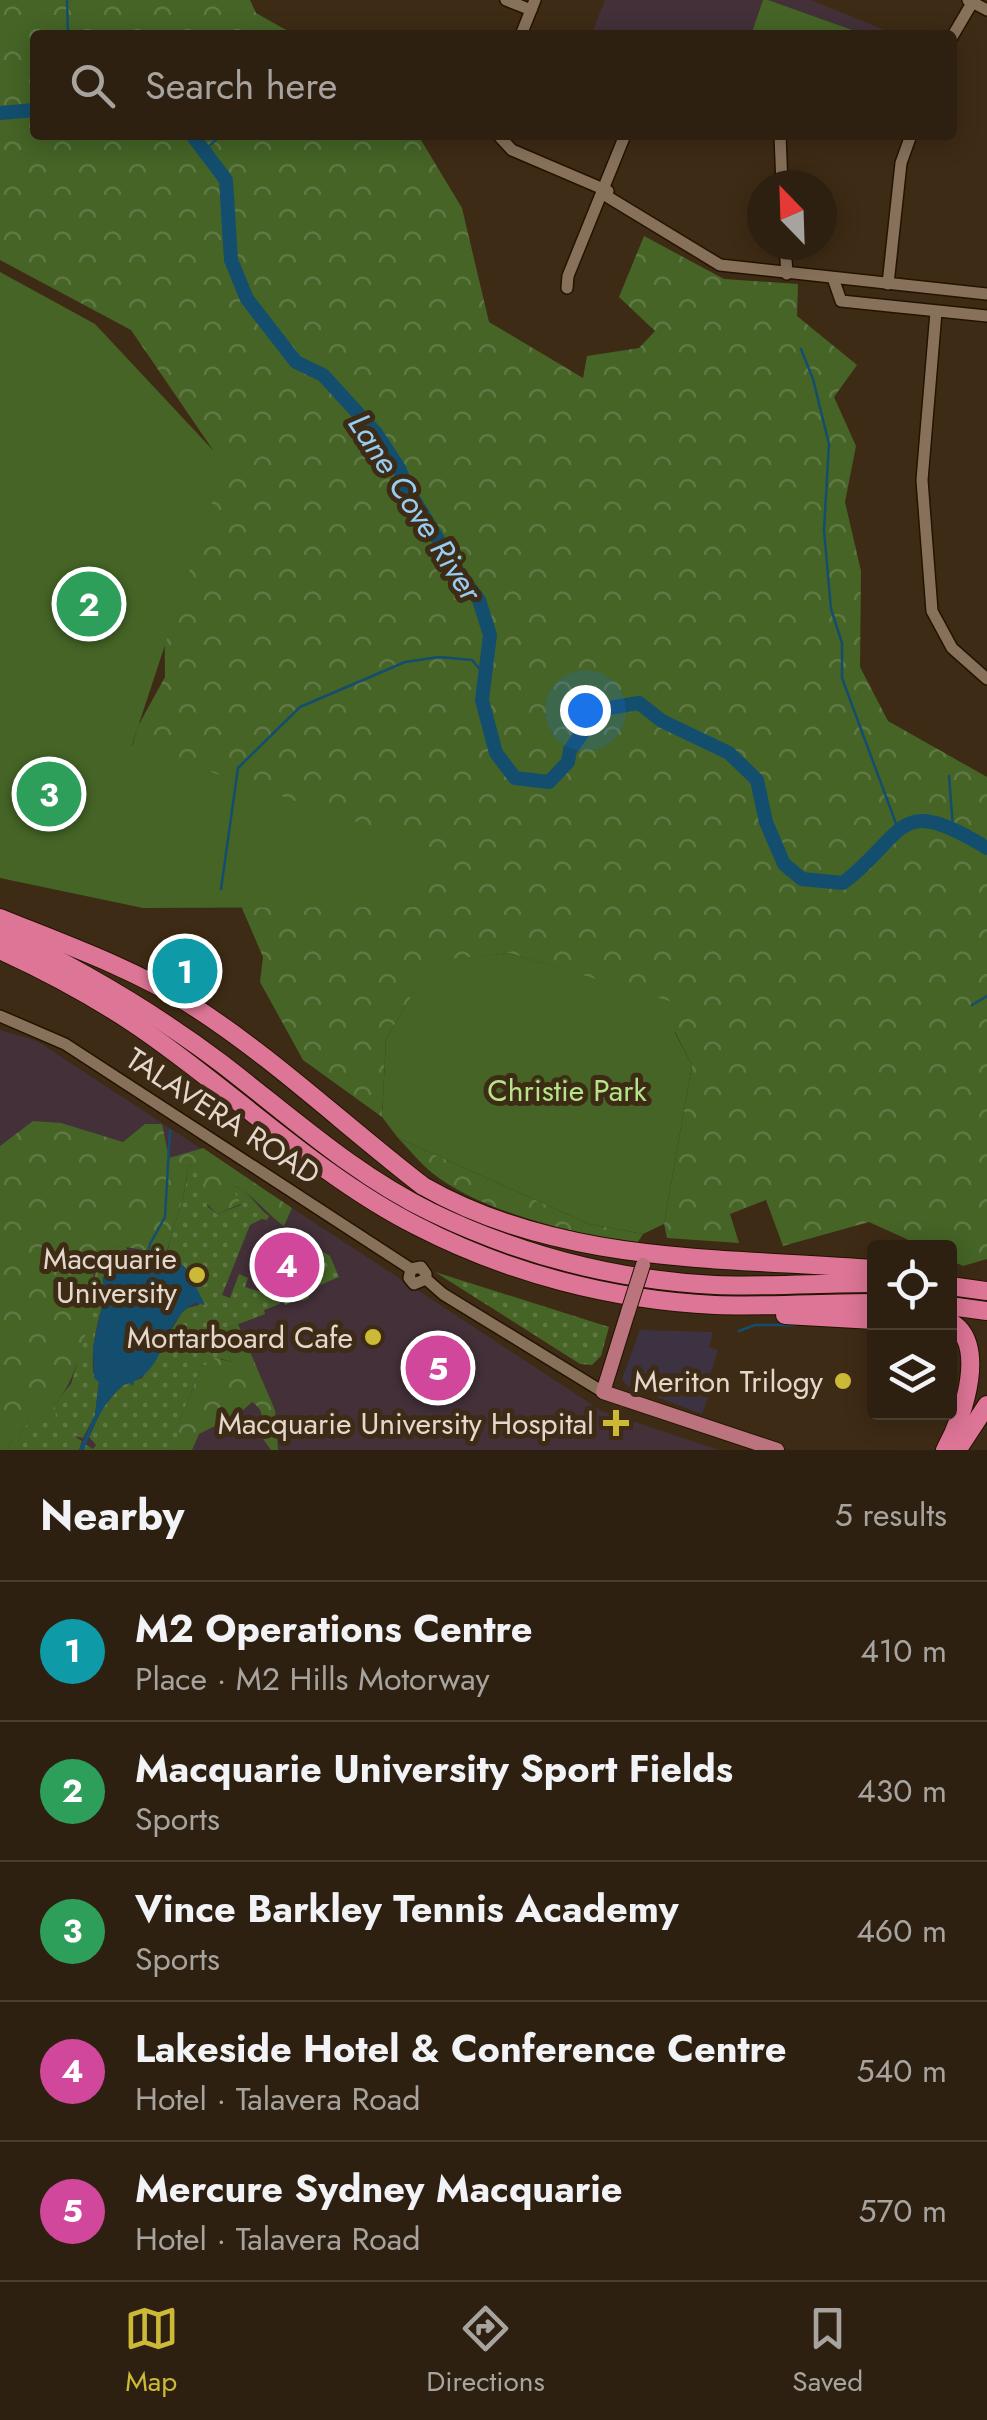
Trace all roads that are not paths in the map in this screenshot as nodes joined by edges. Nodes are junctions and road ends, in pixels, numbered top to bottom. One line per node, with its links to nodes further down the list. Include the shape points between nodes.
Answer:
1 (506, 0): 3 (street)
2 (970, 1): 4 (street); 6 (street)
3 (533, 5): 5 (street)
4 (987, 10)
5 (523, 30)
6 (956, 30)
7 (503, 140): 12 (street)
8 (623, 140): 12 (street)
9 (780, 140): 11 (street)
10 (909, 140): 16 (street)
11 (781, 170)
12 (604, 190): 14 (street, via 720,265); 17 (street)
13 (786, 260): 14 (street)
14 (787, 274): 15 (street)
15 (832, 278): 16 (street); 19 (street, via 841,301)
16 (888, 284): 18 (street)
17 (567, 288)
18 (987, 294)
19 (936, 312): 20 (street); 21 (street, via 922,480 932,612 952,648)
20 (987, 316)
21 (987, 679)
22 (0, 918): 27 (highway, via 109,962 185,1002 449,1200 572,1243)
23 (0, 931): 31 (highway, via 132,1000 360,1170 471,1230 555,1260 641,1278 718,1285)
24 (0, 950): 26 (highway, via 134,1023 377,1203)
25 (0, 1016): 39 (street, TALAVERA ROAD, via 65,1044 411,1270 414,1284 426,1279)
26 (487, 1256): 34 (highway, via 585,1287 669,1301); 37 (highway, via 570,1292 636,1305)
27 (645, 1260): 28 (highway); 39 (main road, bridge)
28 (867, 1269)
29 (957, 1277): 30 (highway)
30 (987, 1282)
31 (867, 1283)
32 (957, 1287): 33 (highway)
33 (987, 1292)
34 (867, 1303)
35 (957, 1307): 36 (highway)
36 (987, 1310)
37 (867, 1320)
38 (957, 1324): 42 (highway, via 976,1336 986,1362)
39 (603, 1392): 41 (main road)
40 (987, 1405): 43 (highway)
41 (777, 1450)
42 (945, 1450)
43 (958, 1450)

